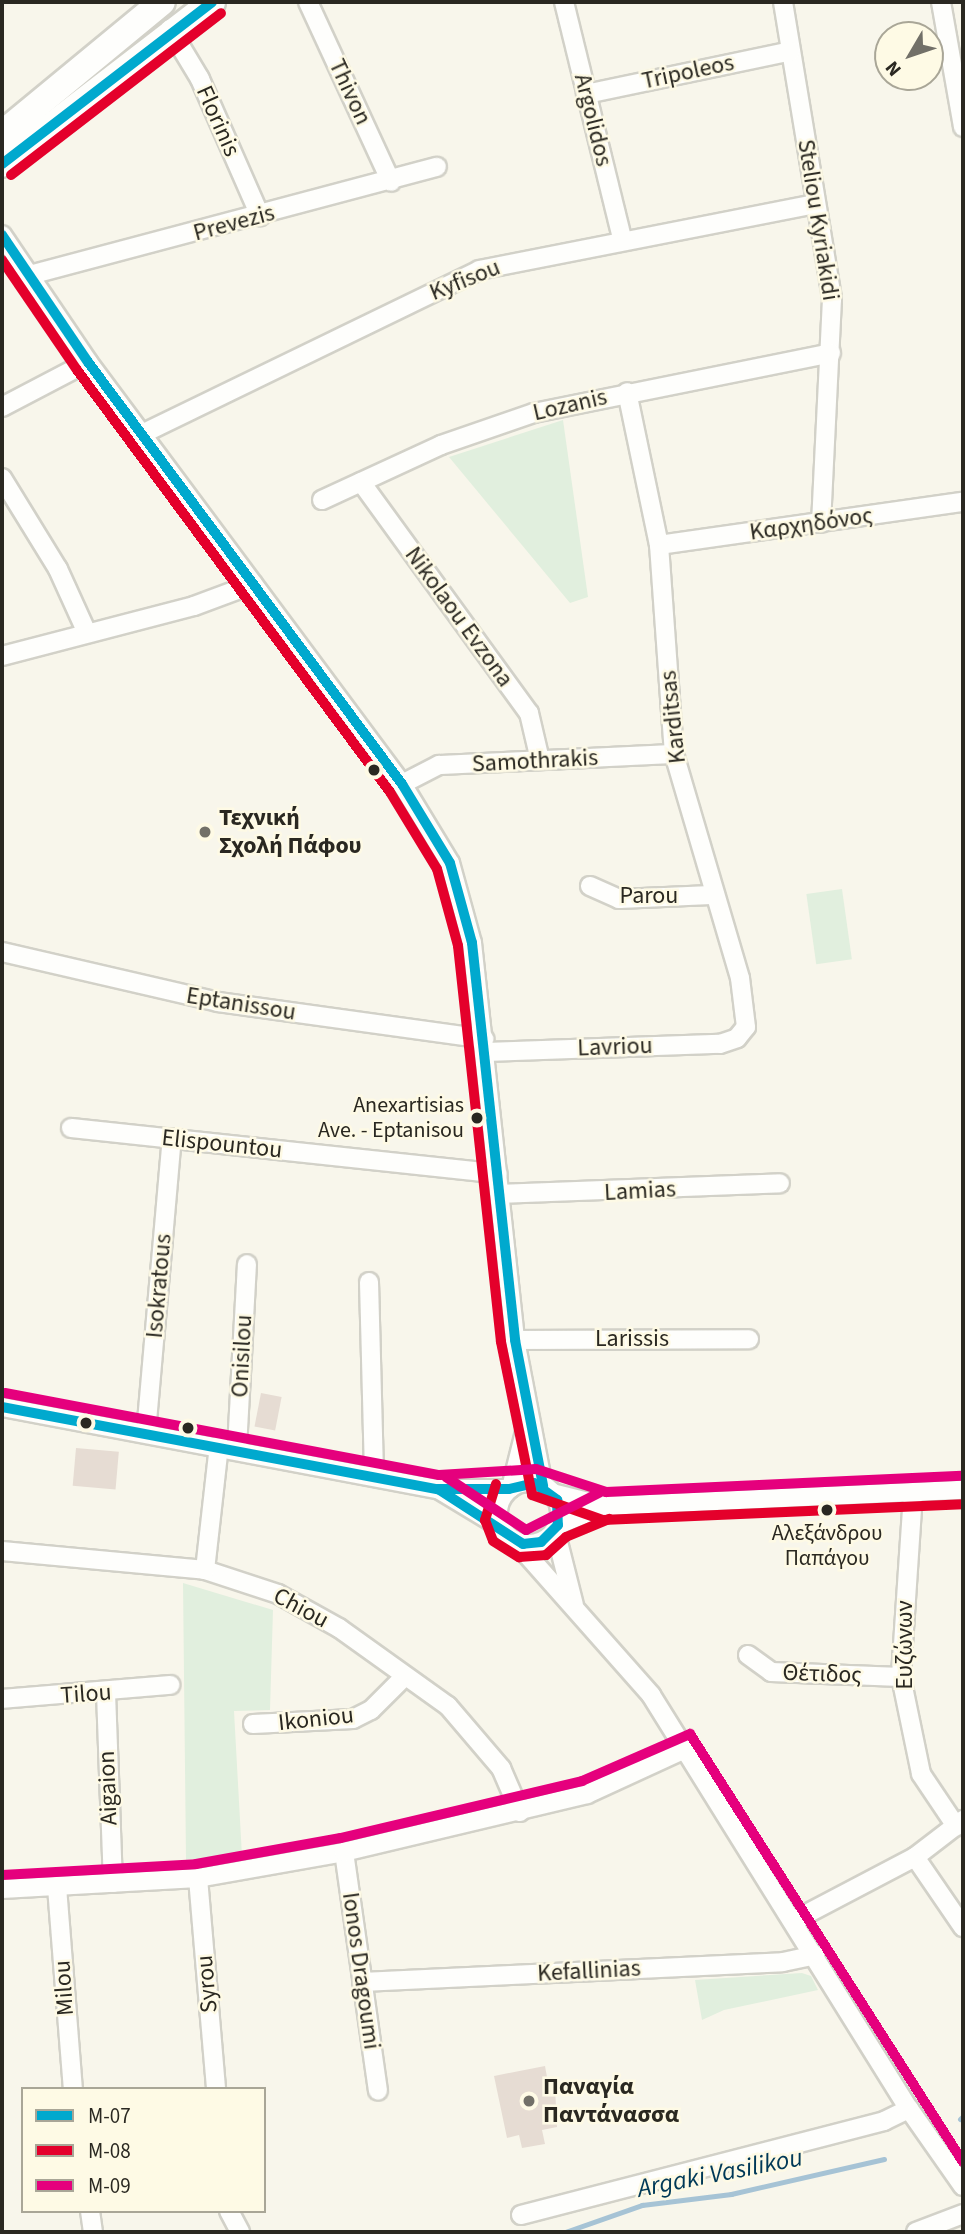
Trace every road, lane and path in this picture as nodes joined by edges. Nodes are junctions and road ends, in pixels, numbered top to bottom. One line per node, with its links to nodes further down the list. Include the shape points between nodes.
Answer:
1 (162, 2): 11 (highway)
2 (212, 2): 7 (highway)
3 (308, 2): 14 (street, Thivon)
4 (564, 2): 9 (street, Argolidos)
5 (783, 2): 8 (street, Steliou Kyriakidi)
6 (941, 2): 10 (street)
7 (170, 29): 12 (highway); 16 (street, Florinis, via 200,79)
8 (791, 51): 9 (street, Tripoleos); 15 (street, Steliou Kyriakidi)
9 (586, 94): 18 (street, Argolidos)
10 (963, 127)
11 (2, 134)
12 (2, 164)
13 (437, 167): 14 (street, Prevezis)
14 (391, 182): 16 (street, Prevezis)
15 (815, 204): 18 (street, Kyfisou); 20 (street, Steliou Kyriakidi, via 832,299)
16 (260, 216): 19 (street, Prevezis)
17 (2, 235): 19 (street)
18 (622, 239): 24 (street, Kyfisou, via 479,270)
19 (30, 275): 21 (street)
20 (831, 353): 22 (street, Lozanis); 29 (street, Steliou Kyriakidi)
21 (88, 362): 23 (street); 24 (street)
22 (627, 392): 26 (street, Lozanis, via 487,427); 30 (street, Karditsas)
23 (2, 407)
24 (142, 434): 31 (street)
25 (2, 478): 32 (street, via 58,569)
26 (361, 482): 27 (street, Lozanis); 35 (street, Nikolaou Evzona, via 529,713)
27 (322, 500)
28 (963, 502): 29 (street, Καρχηδόνος)
29 (821, 523): 30 (street, Καρχηδόνος)
30 (659, 545): 34 (street, Karditsas)
31 (253, 584): 32 (street, via 194,606); 36 (street)
32 (88, 634): 33 (street)
33 (2, 656)
34 (674, 754): 35 (street, Samothrakis); 38 (street, Karditsas)
35 (540, 760): 36 (street, Samothrakis, via 439,765)
36 (402, 784): 41 (street, via 450,863 472,943)
37 (590, 886): 38 (street, Parou, via 619,899)
38 (711, 895): 40 (street, Karditsas, via 740,978 747,1017)
39 (2, 952): 41 (street, Eptanissou, via 218,1002)
40 (742, 1035): 41 (street, Lavriou, via 720,1044)
41 (485, 1045): 44 (street)
42 (71, 1128): 43 (street, Elispountou)
43 (172, 1138): 44 (street, Elispountou); 53 (street, Isokratous)
44 (498, 1174): 46 (street)
45 (780, 1184): 46 (street, Lamias)
46 (500, 1194): 50 (street)
47 (247, 1264): 54 (street, Onisilou)
48 (369, 1282): 55 (street)
49 (749, 1339): 50 (street, Larissis)
50 (515, 1340): 52 (street)
51 (2, 1407): 53 (street)
52 (527, 1421): 57 (street); 58 (street)
53 (146, 1433): 54 (street)
54 (228, 1446): 55 (street); 66 (street, Onisilou)
55 (374, 1476): 56 (street)
56 (438, 1489): 57 (street); 62 (street)
57 (510, 1489): 58 (street, via 525,1483); 62 (street, via 499,1503)
58 (547, 1489): 61 (street); 63 (street, via 559,1508)
59 (963, 1490): 60 (street)
60 (914, 1494): 61 (street); 70 (street, Ευζώνων)
61 (604, 1506): 63 (street)
62 (501, 1527): 64 (street)
63 (556, 1528): 64 (street, via 541,1542); 67 (street)
64 (514, 1540): 67 (street)
65 (2, 1551): 66 (street, Chiou)
66 (205, 1570): 69 (street, Chiou, via 278,1594 339,1628)
67 (575, 1607): 75 (street, via 651,1695)
68 (748, 1655): 70 (street, Θέτιδος, via 771,1672)
69 (405, 1675): 74 (street, Ikoniou, via 371,1710 353,1719); 76 (street, Chiou, via 478,1737 501,1768)
70 (901, 1677): 77 (street, Ευζώνων, via 921,1774)
71 (170, 1685): 72 (street, Tilou)
72 (106, 1693): 73 (street, Tilou); 81 (street, Aigaion)
73 (2, 1699)
74 (253, 1724)
75 (687, 1748): 76 (street, via 620,1782); 84 (street)
76 (520, 1812): 78 (street)
77 (959, 1823): 79 (street)
78 (344, 1852): 80 (street); 87 (street, Ionos Dragoumi)
79 (915, 1857): 84 (street); 85 (street)
80 (198, 1878): 81 (street); 89 (street, Syrou)
81 (113, 1883): 82 (street)
82 (57, 1887): 83 (street); 88 (street, Milou)
83 (2, 1889)
84 (794, 1920): 86 (street)
85 (963, 1927)
86 (815, 1955): 87 (street, Kefallinias, via 783,1962); 91 (street)
87 (362, 1982): 90 (street, Ionos Dragoumi)
88 (74, 2087)
89 (216, 2087)
90 (378, 2091)
91 (909, 2109): 92 (street); 96 (street, via 862,2127)
92 (963, 2186)
93 (90, 2213): 97 (street)
94 (230, 2213): 98 (street)
95 (963, 2214): 99 (street)
96 (521, 2215)
97 (93, 2232)
98 (240, 2232)
99 (916, 2232)

